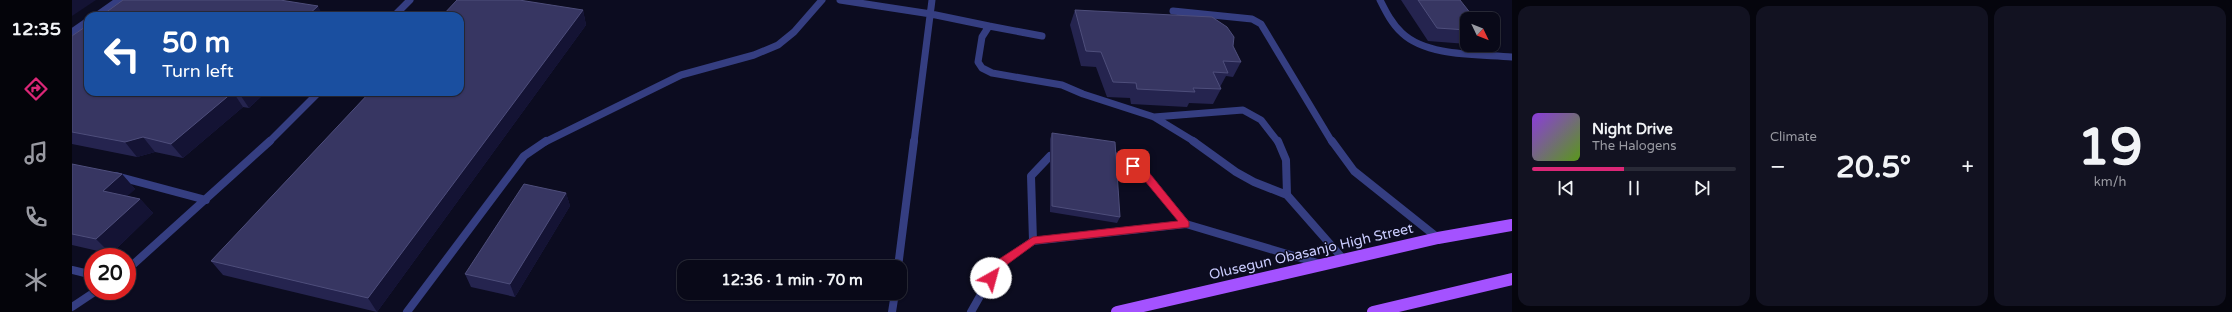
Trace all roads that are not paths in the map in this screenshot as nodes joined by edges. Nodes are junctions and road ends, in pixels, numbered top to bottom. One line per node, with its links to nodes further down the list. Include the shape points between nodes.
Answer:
1 (119, 0): 8 (lane)
2 (410, 0): 9 (lane)
3 (822, 0): 37 (lane, via 794,32 778,45 754,55 681,75 547,140 524,156)
4 (840, 0): 10 (lane)
5 (932, 0): 10 (lane)
6 (1380, 0): 15 (lane, via 1391,21 1412,40 1438,50)
7 (1173, 11): 25 (lane, via 1252,19 1261,24 1336,148 1354,171)
8 (102, 12)
9 (398, 12)
10 (931, 14): 12 (lane); 27 (lane)
11 (84, 24): 13 (lane)
12 (989, 26): 14 (lane); 17 (lane, via 982,37 978,62 982,68 992,73 1062,85)
13 (72, 32)
14 (1042, 36)
15 (1512, 57)
16 (315, 96): 22 (lane)
17 (1154, 117): 21 (lane, via 1183,134 1236,172); 21 (lane, via 1243,110 1253,113 1261,119 1282,146 1287,161)
18 (1112, 155): 23 (lane, via 1143,172)
19 (1050, 156): 26 (lane, via 1031,176)
20 (109, 174): 22 (lane)
21 (1287, 195): 28 (lane)
22 (206, 200): 29 (lane)
23 (1186, 224): 26 (lane); 30 (lane)
24 (1512, 225): 25 (main road, Olusegun Obasanjo High Street)
25 (1438, 238): 28 (main road, Olusegun Obasanjo High Street)
26 (1033, 241): 39 (lane, via 997,266)
27 (899, 260)
28 (1344, 260): 30 (main road, Olusegun Obasanjo High Street)
29 (136, 262)
30 (1326, 265): 40 (main road, Olusegun Obasanjo High Street)
31 (72, 270): 32 (lane)
32 (84, 273)
33 (1512, 279): 41 (main road)
34 (84, 298): 36 (lane)
35 (894, 300): 38 (lane)
36 (72, 306)
37 (407, 312)
38 (892, 312)
39 (971, 312)
40 (1117, 312)
41 (1373, 312)

